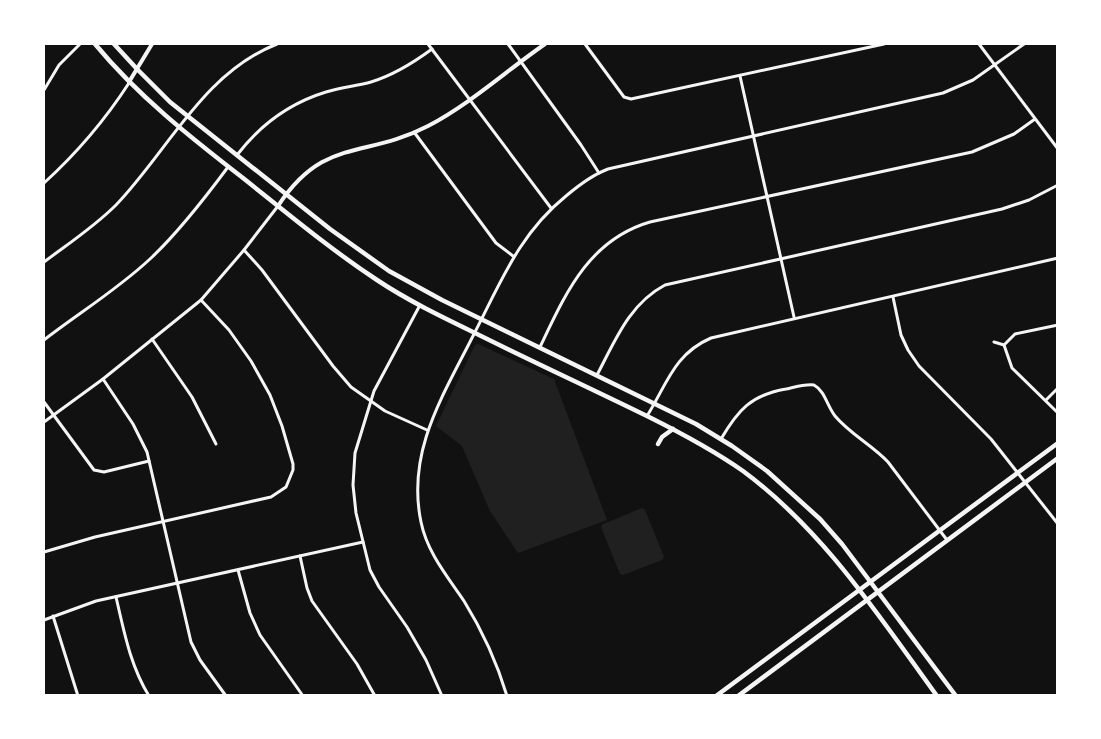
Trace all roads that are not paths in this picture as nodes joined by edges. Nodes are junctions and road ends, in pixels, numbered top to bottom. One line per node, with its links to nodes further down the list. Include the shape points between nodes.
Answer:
1 (80, 44): 20 (street, via 59,65)
2 (95, 44): 19 (main road)
3 (114, 44): 17 (main road)
4 (152, 44): 17 (street)
5 (277, 44): 13 (street)
6 (428, 44): 14 (street)
7 (508, 44): 15 (street)
8 (545, 44): 15 (street)
9 (585, 44): 18 (street, via 626,99)
10 (884, 44): 18 (street)
11 (979, 44): 16 (street)
12 (1024, 44): 16 (street)
13 (266, 46): 22 (street, via 222,80)
14 (432, 49): 21 (street); 28 (street, via 392,74 326,92 289,108 263,126)
15 (521, 61): 21 (street); 30 (street)
16 (995, 65): 23 (street); 26 (street, via 944,93)
17 (136, 69): 19 (street); 22 (main road)
18 (740, 76): 26 (street)
19 (129, 82): 24 (main road); 31 (street, via 88,138)
20 (44, 90)
21 (469, 100): 25 (street); 36 (street)
22 (187, 116): 24 (street); 28 (main road)
23 (1035, 119): 27 (street); 34 (street, via 996,143 972,152)
24 (178, 128): 29 (main road); 41 (street, via 116,204)
25 (414, 132): 33 (street, via 325,159); 38 (street, via 496,243)
26 (754, 136): 30 (street); 34 (street)
27 (1058, 149)
28 (237, 155): 33 (main road)
29 (228, 167): 35 (main road); 52 (street, via 151,258)
30 (599, 173): 36 (street)
31 (44, 183)
32 (1058, 185): 39 (street, via 1002,209)
33 (287, 193): 35 (street); 42 (main road)
34 (767, 197): 39 (street); 55 (street, via 650,222 619,236 590,261 568,288)
35 (278, 206): 37 (street); 43 (main road)
36 (551, 208): 38 (street)
37 (244, 250): 45 (street); 61 (street, via 343,379)
38 (513, 256): 48 (street)
39 (781, 258): 47 (street); 56 (street, via 674,281 655,290 624,323)
40 (1058, 258): 44 (street)
41 (44, 262)
42 (384, 266): 43 (main road); 48 (main road)
43 (376, 279): 46 (main road)
44 (893, 297): 47 (street); 76 (street, via 901,335 914,359)
45 (201, 300): 51 (street); 79 (street, via 238,343 261,379 282,426 293,470 286,487 274,496)
46 (420, 305): 50 (main road); 61 (street, via 383,371)
47 (794, 317): 62 (street, via 720,335 694,347 672,370)
48 (481, 320): 50 (street); 55 (main road)
49 (1058, 325): 54 (street, via 1015,334)
50 (475, 333): 65 (main road); 68 (street)
51 (152, 339): 57 (street); 71 (street, via 188,389)
52 (44, 340)
53 (994, 342): 54 (street)
54 (1004, 345): 59 (street, via 1012,368)
55 (540, 348): 56 (main road)
56 (597, 375): 62 (main road)
57 (103, 379): 64 (street); 74 (street, via 134,424)
58 (1057, 389): 59 (street)
59 (1046, 400): 63 (street)
60 (44, 402): 64 (street)
61 (371, 402): 68 (street); 83 (street, via 353,470 354,500)
62 (654, 404): 65 (street); 69 (main road)
63 (1058, 413)
64 (53, 415): 66 (street); 74 (street, via 98,472)
65 (647, 416): 67 (main road)
66 (44, 422)
67 (673, 429): 72 (main road); 77 (main road)
68 (427, 430): 105 (street, via 417,484 424,533 484,638)
69 (721, 439): 75 (main road); 81 (street, via 739,411 751,401 772,392 814,385 837,418 888,462)
70 (1058, 443): 76 (main road)
71 (216, 444)
72 (658, 444)
73 (1058, 458): 78 (main road)
74 (150, 461): 79 (street)
75 (757, 464): 77 (main road); 87 (main road, via 812,511)
76 (1017, 472): 78 (street); 81 (main road)
77 (749, 476): 89 (main road, via 805,525)
78 (1025, 482): 80 (street); 82 (main road)
79 (164, 521): 84 (street); 88 (street)
80 (1058, 524)
81 (940, 529): 82 (street); 87 (main road)
82 (947, 540): 90 (main road)
83 (363, 542): 85 (street); 104 (street, via 374,578 421,650)
84 (44, 552)
85 (300, 556): 86 (street); 103 (street, via 312,601)
86 (238, 570): 88 (street); 102 (street, via 260,635)
87 (870, 581): 89 (main road); 90 (main road)
88 (177, 583): 91 (street); 101 (street, via 195,651)
89 (860, 589): 92 (main road); 95 (main road)
90 (878, 591): 92 (main road); 96 (main road)
91 (116, 597): 93 (street); 100 (street, via 135,669)
92 (867, 599): 97 (main road); 98 (main road)
93 (53, 616): 94 (street); 99 (street)
94 (44, 620)
95 (753, 669): 97 (main road); 106 (main road)
96 (939, 673): 98 (main road); 109 (main road)
97 (760, 679): 107 (main road)
98 (927, 682): 108 (main road)
99 (78, 696)
100 (149, 696)
101 (226, 696)
102 (303, 696)
103 (375, 696)
104 (442, 696)
105 (507, 696)
106 (716, 696)
107 (738, 696)
108 (938, 696)
109 (956, 696)

